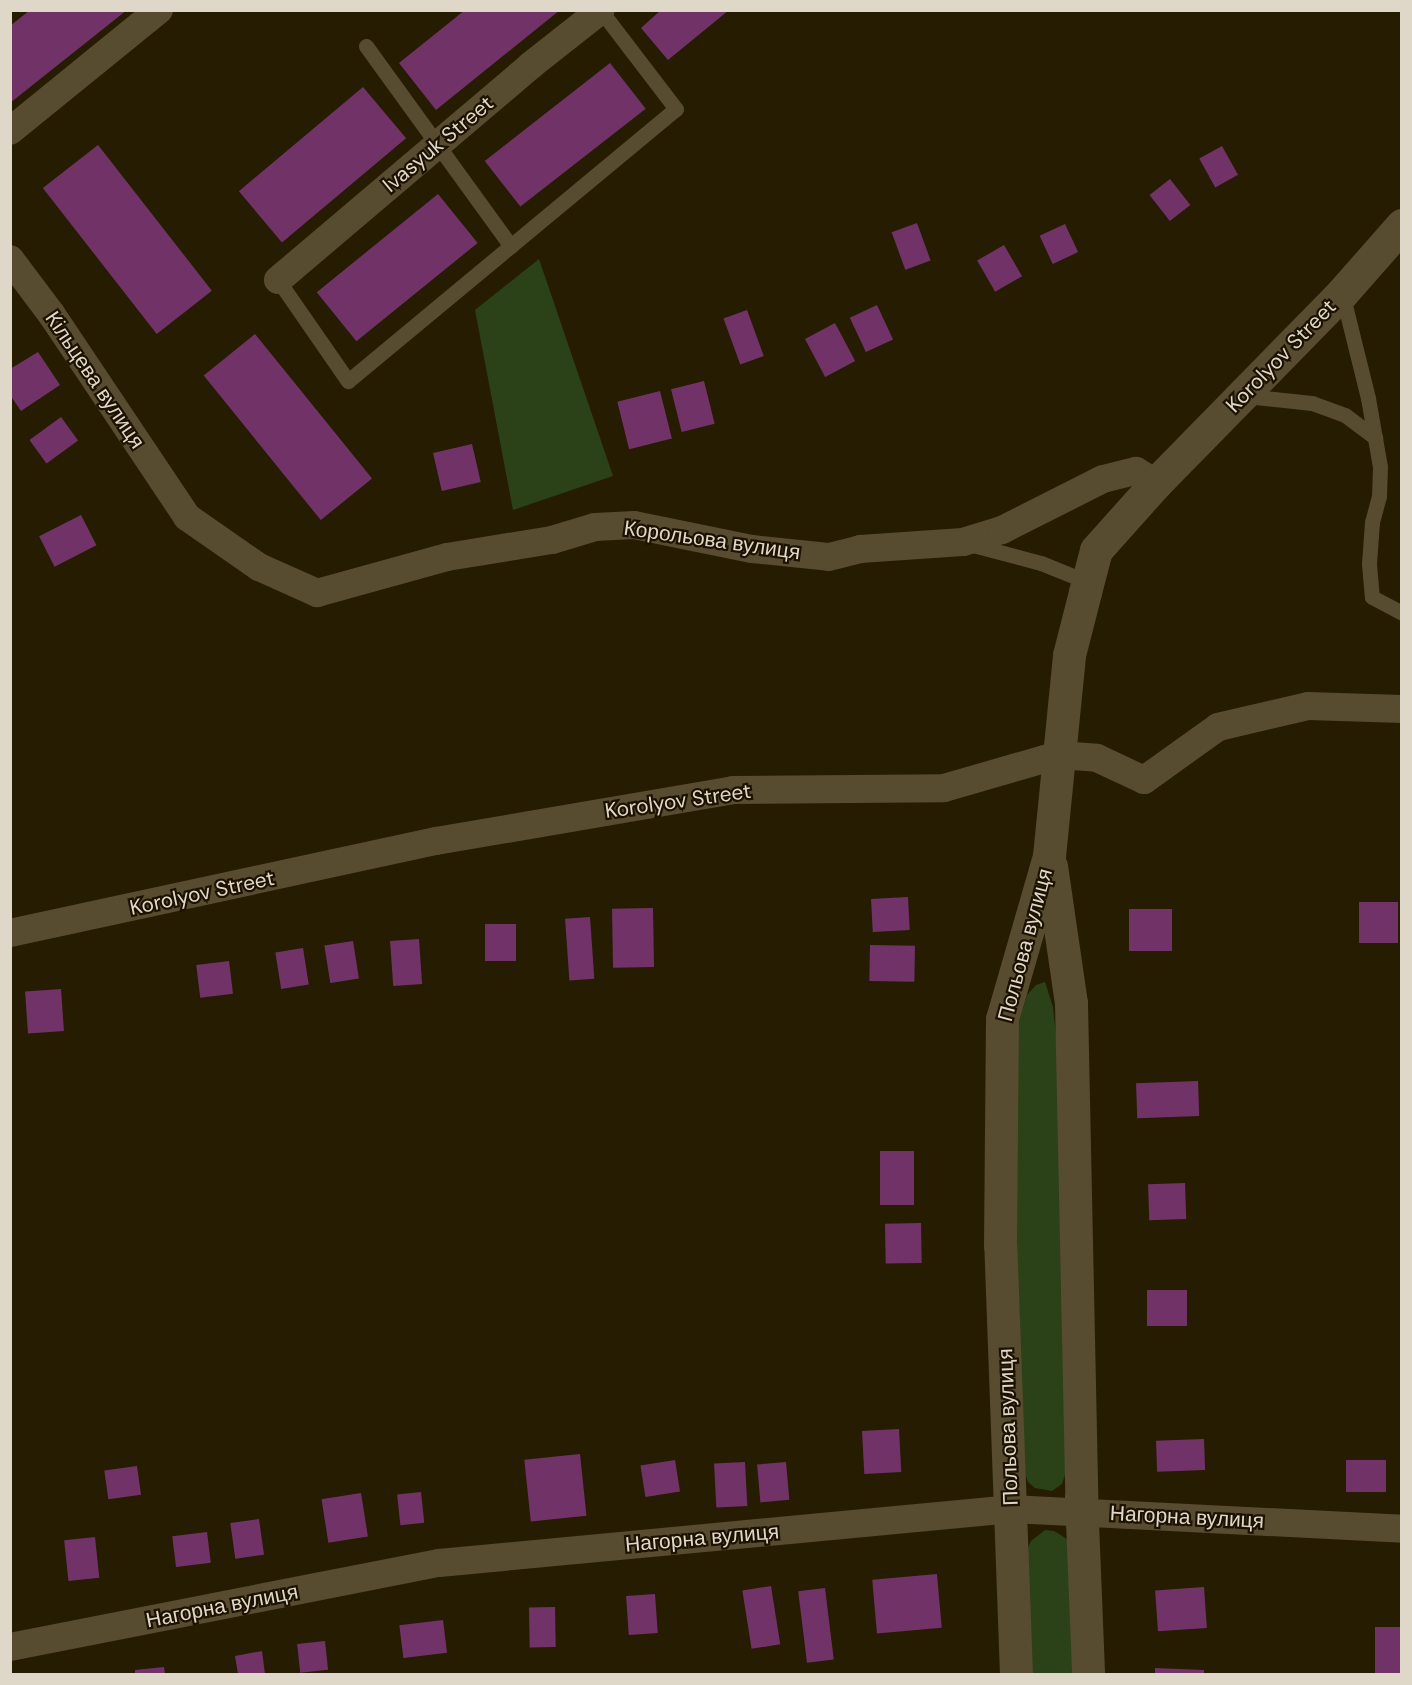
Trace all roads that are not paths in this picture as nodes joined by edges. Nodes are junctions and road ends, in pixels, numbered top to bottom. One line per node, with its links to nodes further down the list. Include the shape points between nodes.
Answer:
1 (159, 10): 4 (street)
2 (601, 11): 5 (street, Ivasyuk Street); 7 (lane, via 676,109)
3 (366, 46): 5 (lane)
4 (10, 131)
5 (437, 145): 7 (lane); 9 (street, Ivasyuk Street)
6 (1401, 225): 10 (main road, Korolyov Street)
7 (511, 246): 9 (lane, via 348,381)
8 (10, 259): 14 (street, Кільцева вулиця, via 52,315)
9 (278, 280)
10 (1342, 293): 11 (main road, Korolyov Street); 12 (lane)
11 (1242, 396): 12 (lane, via 1311,403 1344,415); 13 (main road, Korolyov Street)
12 (1375, 438): 17 (lane, via 1380,467 1369,564 1372,597)
13 (1156, 483): 15 (street, Корольова вулиця, via 1136,471 1103,479 1002,530); 16 (main road, Korolyov Street, via 1096,550)
14 (177, 503): 15 (street, Корольова вулиця, via 187,517 259,567 318,593 447,557 552,540 595,527 634,525 752,549 829,556 860,549)
15 (963, 542): 16 (lane, via 1041,563)
16 (1088, 582): 19 (main road, Korolyov Street, via 1069,655)
17 (1401, 613)
18 (1401, 709): 19 (street, Korolyov Street, via 1308,706 1218,726 1144,780 1097,758)
19 (1058, 755): 20 (main road, Korolyov Street); 21 (street, Korolyov Street, via 944,788 733,790 575,815)
20 (1049, 856): 22 (main road, Польова вулиця, via 1002,1019 1000,1245); 23 (main road, Польова вулиця, via 1071,1003)
21 (10, 933)
22 (1012, 1509): 23 (street, Нагорна вулиця); 25 (street, Нагорна вулиця, via 440,1563); 26 (main road, Польова вулиця)
23 (1083, 1511): 24 (street, Нагорна вулиця); 27 (main road, Польова вулиця)
24 (1401, 1529)
25 (10, 1647)
26 (1016, 1674)
27 (1088, 1674)

